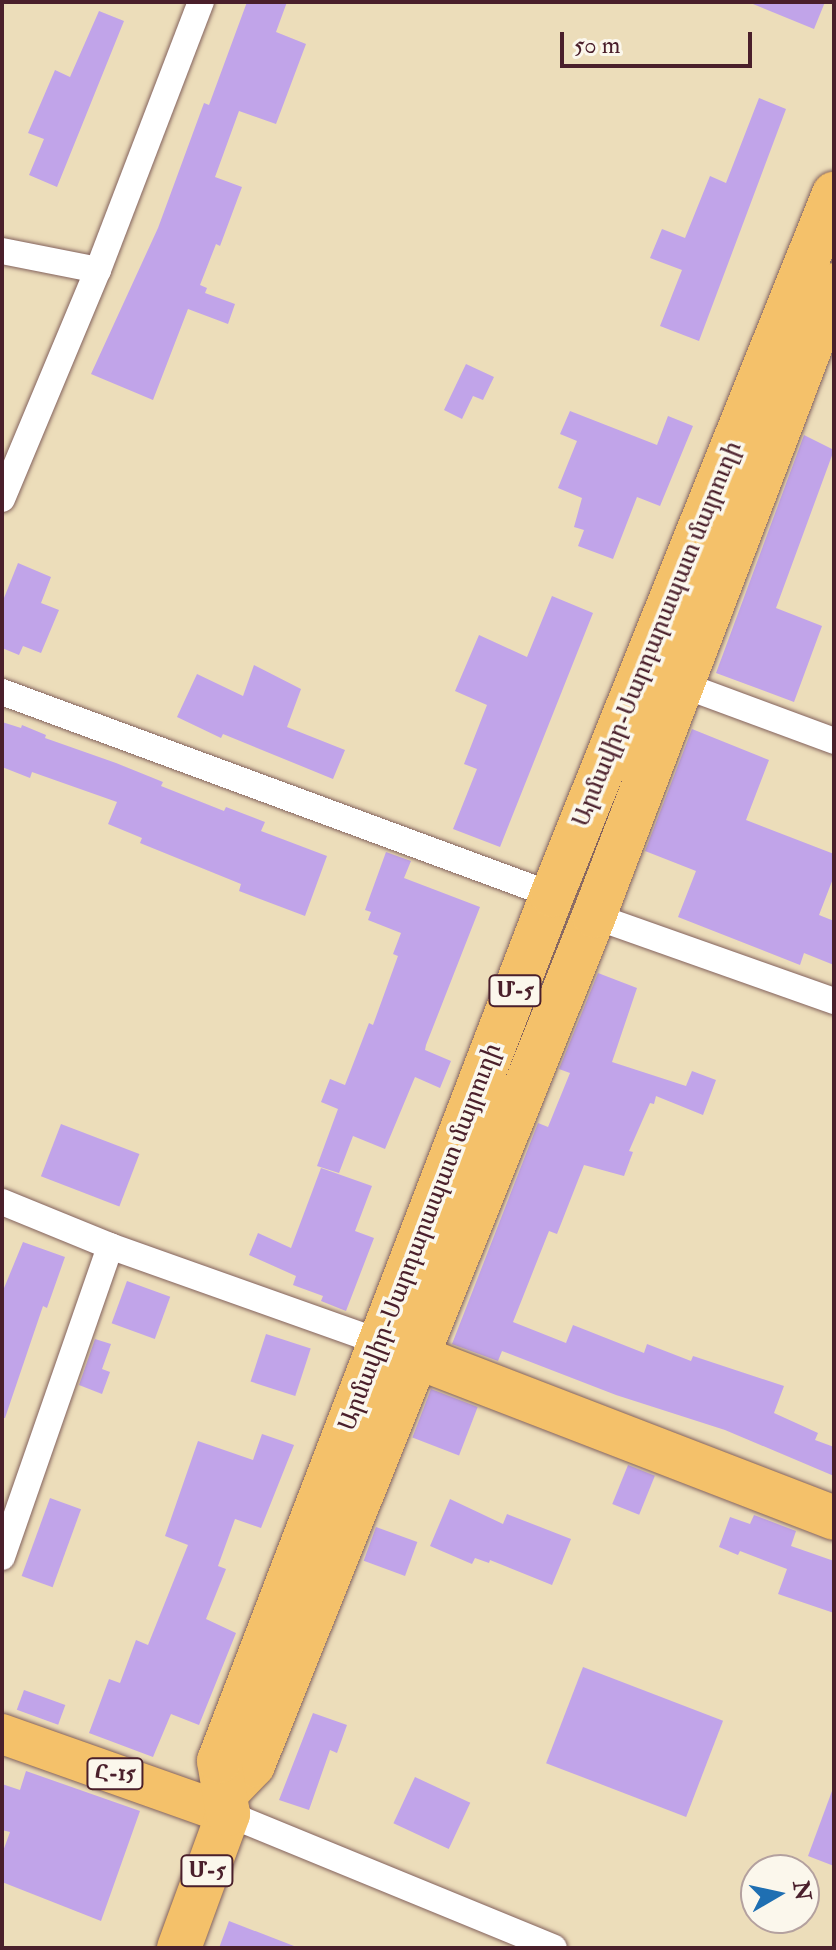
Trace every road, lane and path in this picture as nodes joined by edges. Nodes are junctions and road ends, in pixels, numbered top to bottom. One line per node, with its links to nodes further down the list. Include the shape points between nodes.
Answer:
1 (201, 2): 4 (street)
2 (834, 194): 10 (highway, Արմավիր-Սարդարապատ մայրուղի / Մ-5)
3 (2, 251): 4 (street)
4 (98, 270): 6 (street)
5 (834, 285): 7 (highway, Արմավիր-Սարդարապատ մայրուղի / Մ-5)
6 (2, 499)
7 (683, 685): 9 (street); 11 (highway, Արմավիր-Սարդարապատ մայրուղի / Մ-5)
8 (2, 692): 10 (street)
9 (834, 741)
10 (552, 895): 15 (highway, Արմավիր-Սարդարապատ մայրուղի / Մ-5)
11 (594, 916): 12 (street); 15 (highway, Արմավիր-Սարդարապատ մայրուղի / Մ-5)
12 (834, 1001)
13 (2, 1202): 14 (street)
14 (110, 1246): 15 (street); 17 (street)
15 (398, 1349): 16 (highway, Արմավիր-Սարդարապատ մայրուղի); 19 (highway, Արմավիր-Սարդարապատ մայրուղի / Մ-5, via 253,1765)
16 (834, 1518)
17 (2, 1557)
18 (2, 1734): 19 (main road, Հ-15)
19 (227, 1803): 20 (highway, Արմավիր-Սարդարապատ մայրուղի / Մ-5); 21 (street)
20 (179, 1948)
21 (554, 1948)

